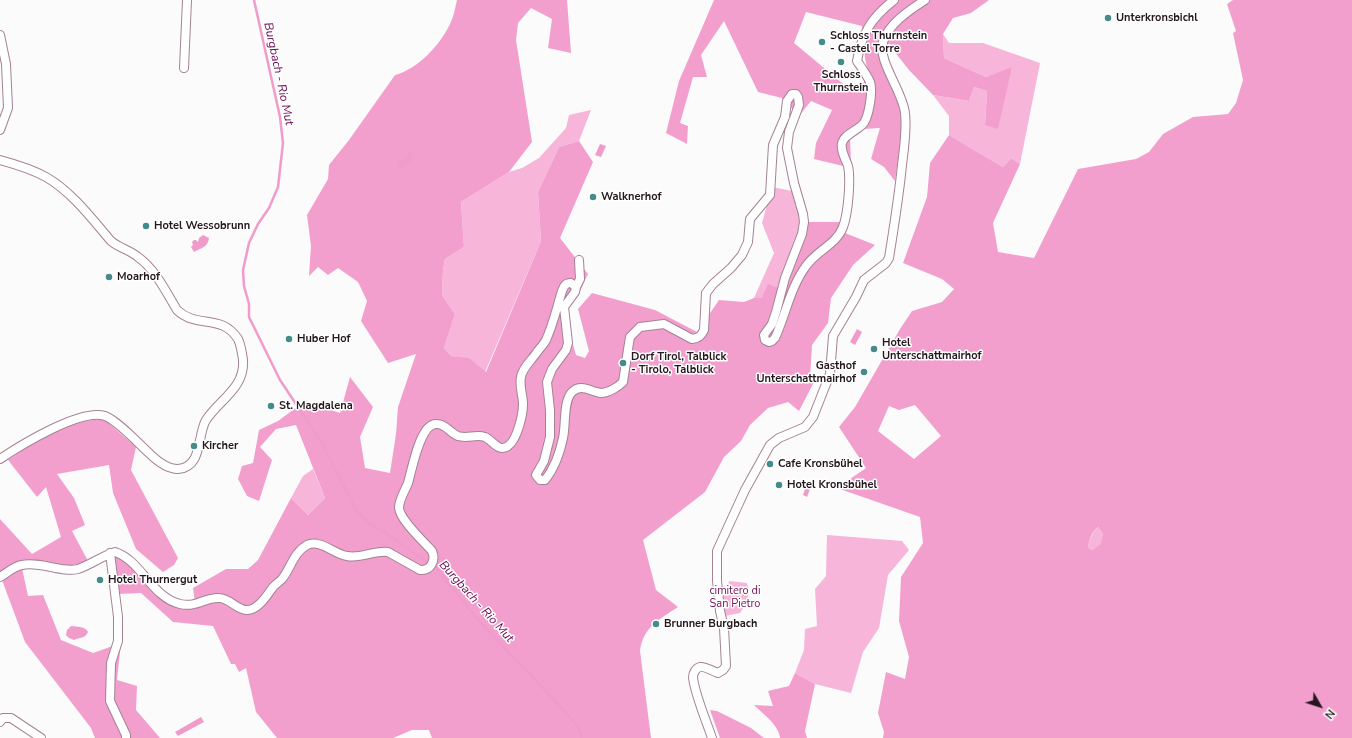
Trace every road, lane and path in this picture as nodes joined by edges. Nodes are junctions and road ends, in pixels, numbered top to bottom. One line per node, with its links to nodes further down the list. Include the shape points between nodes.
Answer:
1 (187, 0): 5 (street)
2 (894, 0): 9 (street, via 881,11 865,32 858,54 857,61 870,81 870,100 868,116 863,124 841,144 849,178 843,227 834,240 815,255 796,281 772,341 764,340 764,335 772,324 804,222 786,148 799,105 796,94 792,94 787,101 785,118 773,145 770,195 750,219 748,242 742,255 706,293 702,335 692,339 664,324 640,327 634,332 630,337 623,382 619,386 602,393 580,388 570,395 558,455 550,474 542,481 536,475 546,456 550,437 547,382 552,369 566,350 568,342 564,307)
3 (926, 0): 16 (street, via 893,25 885,36 882,47 884,58 904,103 906,127 889,258 864,280 833,336 830,374 813,417 805,427 779,438 770,446 745,490 717,551 717,581 724,628 726,666 720,671 700,667 696,669 693,677)
4 (0, 35): 6 (street, via 6,64 8,108)
5 (184, 68)
6 (0, 130)
7 (0, 160): 10 (street, via 45,176 58,185 116,246 137,256 150,267 182,315 220,324 229,329 238,340 243,364 236,388 207,418 203,425 198,451 186,467 168,467 115,422 105,416 89,415 43,434)
8 (579, 260): 9 (street, via 580,280)
9 (576, 287): 11 (street, via 571,283 564,286 546,341 522,371 522,417 514,440 509,445 501,448 483,436 458,436 447,427 436,423 426,430 419,443 399,509 402,517 432,551 434,561 425,571 384,551 348,557 323,546 307,545 297,553 282,579 260,603 245,610 222,598 212,598 193,605 180,604 162,594 128,558 115,552)
10 (0, 459)
11 (110, 553): 12 (street, via 79,569 21,565); 15 (street, via 118,617 118,641 111,663 110,701)
12 (0, 576)
13 (0, 722): 14 (street, via 3,718 12,718)
14 (41, 738)
15 (126, 738)
16 (712, 738)

